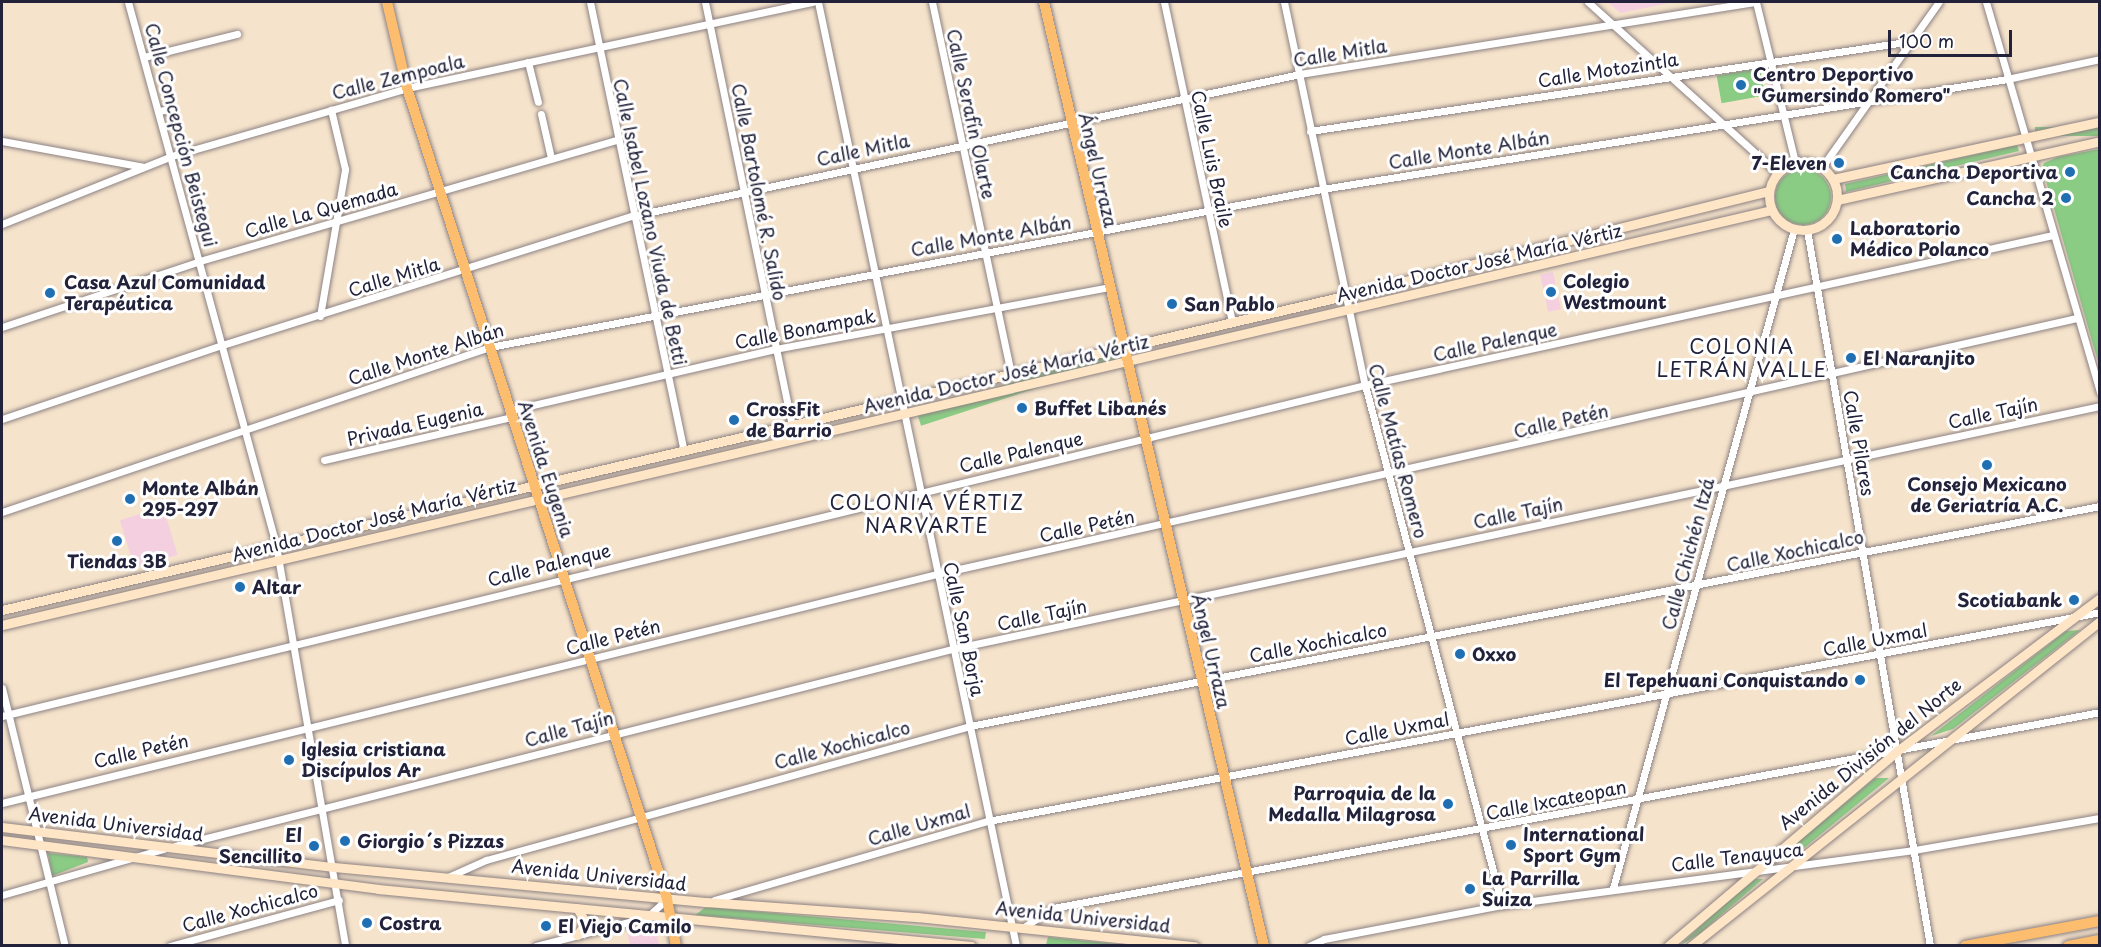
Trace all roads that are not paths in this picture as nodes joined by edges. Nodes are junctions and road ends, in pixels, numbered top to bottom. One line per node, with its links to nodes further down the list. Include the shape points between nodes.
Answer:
1 (128, 2): 19 (street, Calle Concepción Beistegui)
2 (387, 2): 26 (main road, Avenida Eugenia)
3 (590, 2): 18 (street, Calle Isabel Lozano Viuda de Betti)
4 (705, 2): 14 (street, Calle Bartolomé R. Salido)
5 (815, 2): 14 (street, Calle Zempoala); 49 (street, Calle San Borja)
6 (932, 2): 43 (street, Calle Serafín Olarte)
7 (1044, 2): 36 (main road, Ángel Urraza)
8 (1164, 2): 27 (street, Calle Luis Braile)
9 (1284, 2): 23 (street, Calle Matías Romero)
10 (1588, 2): 15 (street)
11 (1755, 2): 15 (street, Calle Mitla); 21 (street)
12 (1939, 2): 17 (street)
13 (1986, 2): 25 (street)
14 (710, 23): 18 (street, Calle Zempoala); 55 (street, Calle Bartolomé R. Salido)
15 (1614, 25): 23 (street, Calle Mitla); 24 (street)
16 (237, 34): 19 (street)
17 (1912, 41): 21 (street, Calle Motozintla); 29 (street)
18 (599, 45): 22 (street, Calle Zempoala); 40 (street, Calle Isabel Lozano Viuda de Betti)
19 (144, 57): 32 (street, Calle Concepción Beistegui)
20 (2100, 59): 25 (street, Calle Monte Albán)
21 (1770, 60): 24 (street, Calle Motozintla); 34 (street)
22 (528, 62): 26 (street, Calle Zempoala); 28 (street)
23 (1300, 74): 27 (street, Calle Mitla); 38 (street, Calle Matías Romero)
24 (1669, 75): 37 (street); 38 (street, Calle Motozintla)
25 (2007, 80): 29 (street, Calle Monte Albán); 39 (street)
26 (407, 88): 31 (street, Calle Zempoala); 54 (main road, Avenida Eugenia)
27 (1184, 98): 36 (street, Calle Mitla); 59 (street, Calle Luis Braile)
28 (538, 102)
29 (1869, 102): 34 (street, Calle Monte Albán); 50 (street)
30 (170, 109): 32 (street)
31 (331, 110): 45 (street, Calle Zempoala); 61 (street, via 345,168)
32 (159, 111): 45 (street, Calle Concepción Beistegui)
33 (541, 114): 46 (street)
34 (1783, 115): 37 (street, Calle Monte Albán); 47 (street)
35 (2100, 122): 39 (main road)
36 (1070, 123): 43 (street, Calle Mitla); 65 (main road, Ángel Urraza)
37 (1723, 123): 51 (street); 53 (street, Calle Monte Albán)
38 (1310, 131): 53 (street, Calle Matías Romero)
39 (2024, 138): 44 (street); 52 (main road)
40 (617, 140): 46 (street, Calle La Quemada); 60 (street, Calle Isabel Lozano Viuda de Betti)
41 (2, 141): 48 (street)
42 (2100, 141): 44 (main road)
43 (961, 145): 49 (street, Calle Mitla); 67 (street, Calle Serafín Olarte)
44 (2029, 155): 57 (main road); 66 (street)
45 (172, 156): 48 (street, Calle Zempoala); 68 (street, Calle Concepción Beistegui)
46 (551, 158): 54 (street, Calle La Quemada)
47 (1795, 162): 50 (main road); 51 (main road)
48 (143, 167): 62 (street, Calle Zempoala)
49 (852, 167): 55 (street, Calle Mitla); 70 (street, Calle San Borja)
50 (1822, 167): 52 (main road)
51 (1777, 173): 56 (main road)
52 (1833, 179): 57 (main road)
53 (1322, 189): 59 (street, Calle Monte Albán); 74 (street, Calle Matías Romero)
54 (440, 190): 61 (street, Calle La Quemada); 69 (main road, Avenida Eugenia)
55 (743, 191): 60 (street, Calle Mitla); 73 (street, Calle Bartolomé R. Salido)
56 (1769, 191): 58 (main road); 74 (main road, Avenida Doctor José María Vértiz)
57 (1837, 200): 64 (main road, via 1824,224)
58 (1772, 210): 63 (main road); 77 (main road, Avenida Doctor José María Vértiz)
59 (1206, 211): 65 (street, Calle Monte Albán); 81 (street, Calle Luis Braile)
60 (632, 216): 69 (street, Calle Mitla); 78 (street, Calle Isabel Lozano Viuda de Betti)
61 (336, 222): 68 (street, Calle La Quemada); 79 (street)
62 (2, 224)
63 (1794, 229): 64 (main road); 75 (street, Calle Chichén Itzá)
64 (1807, 230): 72 (street, Calle Pilares)
65 (1095, 232): 67 (street, Calle Monte Albán); 71 (main road, Ángel Urraza)
66 (2053, 235): 72 (street, Calle Palenque); 80 (street)
67 (985, 252): 70 (street, Calle Monte Albán); 76 (street, Calle Serafín Olarte)
68 (200, 261): 82 (street, Calle La Quemada); 84 (street, Calle Concepción Beistegui)
69 (466, 271): 79 (street, Calle Mitla); 85 (main road, Avenida Eugenia)
70 (874, 273): 73 (street, Calle Monte Albán); 83 (street, Calle San Borja)
71 (1108, 287): 76 (street, Calle Bonampak); 86 (main road, Ángel Urraza)
72 (1817, 288): 75 (street, Calle Palenque); 90 (street, Calle Pilares)
73 (764, 294): 78 (street, Calle Monte Albán); 87 (street, Calle Bartolomé R. Salido)
74 (1344, 296): 77 (street, Calle Matías Romero); 81 (main road, Avenida Doctor José María Vértiz)
75 (1775, 297): 92 (street, Calle Palenque); 94 (street, Calle Chichén Itzá)
76 (996, 307): 83 (street, Calle Bonampak); 89 (street, Calle Serafín Olarte)
77 (1347, 311): 88 (main road, Avenida Doctor José María Vértiz); 92 (street, Calle Matías Romero)
78 (654, 313): 85 (street, Calle Monte Albán); 91 (street, Calle Isabel Lozano Viuda de Betti)
79 (320, 316): 84 (street, Calle Mitla)
80 (2077, 318): 90 (street, Calle Petén); 93 (street)
81 (1232, 322): 86 (main road, Avenida Doctor José María Vértiz)
82 (2, 327)
83 (885, 328): 87 (street, Calle Bonampak); 95 (street, Calle San Borja)
84 (222, 345): 99 (street, Calle Mitla); 101 (street, Calle Concepción Beistegui)
85 (490, 346): 97 (main road, Avenida Eugenia); 101 (street, Calle Monte Albán)
86 (1122, 346): 88 (main road, Ángel Urraza); 89 (main road, Avenida Doctor José María Vértiz)
87 (775, 349): 91 (street, Calle Bonampak); 100 (street, Calle Bartolomé R. Salido)
88 (1126, 364): 98 (main road, Avenida Doctor José María Vértiz); 102 (main road, Ángel Urraza)
89 (1011, 373): 95 (main road, Avenida Doctor José María Vértiz)
90 (1832, 373): 94 (street, Calle Petén); 104 (street, Calle Pilares)
91 (666, 374): 97 (street, Calle Bonampak); 103 (street, Calle Isabel Lozano Viuda de Betti)
92 (1365, 385): 102 (street, Calle Palenque); 106 (street, Calle Matías Romero)
93 (2100, 393)
94 (1746, 394): 106 (street, Calle Petén); 108 (street, Calle Chichén Itzá)
95 (902, 398): 98 (street, Calle San Borja); 100 (main road, Avenida Doctor José María Vértiz)
96 (2100, 406): 104 (street, Calle Tajín)
97 (512, 413): 105 (street, Privada Eugenia); 107 (main road, Avenida Eugenia)
98 (905, 415): 109 (street, Calle San Borja); 110 (main road, Avenida Doctor José María Vértiz)
99 (2, 419)
100 (792, 424): 103 (main road, Avenida Doctor José María Vértiz)
101 (246, 429): 112 (street, Calle Monte Albán); 114 (street, Calle Concepción Beistegui)
102 (1144, 438): 109 (street, Calle Palenque); 113 (main road, Ángel Urraza)
103 (683, 449): 107 (main road, Avenida Doctor José María Vértiz)
104 (1847, 459): 108 (street, Calle Tajín); 116 (street, Calle Pilares)
105 (324, 460)
106 (1389, 475): 113 (street, Calle Petén); 115 (street, Calle Matías Romero)
107 (532, 483): 110 (main road, Avenida Eugenia); 114 (main road, Avenida Doctor José María Vértiz)
108 (1722, 487): 115 (street, Calle Tajín); 120 (street, Calle Chichén Itzá)
109 (920, 491): 118 (street, Calle San Borja); 119 (street, Calle Palenque)
110 (537, 498): 117 (main road, Avenida Doctor José María Vértiz); 119 (main road, Avenida Eugenia)
111 (2100, 506): 116 (street, Calle Xochicalco)
112 (2, 512)
113 (1165, 525): 118 (street, Calle Petén); 122 (main road, Ángel Urraza)
114 (276, 545): 117 (street, Calle Concepción Beistegui); 123 (main road, Avenida Doctor José María Vértiz)
115 (1409, 551): 122 (street, Calle Tajín); 128 (street, Calle Matías Romero)
116 (1862, 552): 120 (street, Calle Xochicalco); 131 (street, Calle Pilares)
117 (279, 561): 127 (main road, Avenida Doctor José María Vértiz); 129 (street, Calle Concepción Beistegui)
118 (937, 574): 130 (street, Calle San Borja); 132 (street, Calle Petén)
119 (564, 577): 129 (street, Calle Palenque); 132 (main road, Avenida Eugenia)
120 (1694, 588): 128 (street, Calle Xochicalco); 135 (street, Calle Chichén Itzá)
121 (2100, 598): 125 (main road, Avenida División del Norte)
122 (1182, 600): 130 (street, Calle Tajín); 133 (main road, Ángel Urraza)
123 (2, 610)
124 (2100, 612): 125 (street, Calle Uxmal)
125 (2071, 618): 131 (street, Calle Uxmal); 143 (main road, Avenida División del Norte)
126 (2100, 621): 142 (main road, Avenida División del Norte)
127 (2, 626)
128 (1432, 635): 133 (street, Calle Xochicalco); 141 (street, Calle Matías Romero)
129 (294, 644): 137 (street, Calle Palenque); 138 (street, Calle Concepción Beistegui)
130 (952, 649): 139 (street, Calle San Borja); 140 (street, Calle Tajín)
131 (1880, 654): 135 (street, Calle Uxmal); 143 (street, Calle Pilares)
132 (590, 658): 138 (street, Calle Petén); 140 (main road, Avenida Eugenia)
133 (1202, 681): 139 (street, Calle Xochicalco); 144 (main road, Ángel Urraza)
134 (2, 688): 137 (street)
135 (1668, 694): 141 (street, Calle Uxmal); 147 (street, Calle Chichén Itzá)
136 (2100, 712): 142 (street, Calle Ixcateopan)
137 (4, 715): 146 (street)
138 (310, 726): 146 (street, Calle Petén); 149 (street, Calle Concepción Beistegui)
139 (970, 726): 150 (street, Calle Xochicalco); 152 (street, Calle San Borja)
140 (614, 732): 149 (street, Calle Tajín); 150 (main road, Avenida Eugenia)
141 (1457, 732): 144 (street, Calle Uxmal); 154 (street, Calle Matías Romero)
142 (1949, 740): 143 (street, Calle Ixcateopan); 145 (main road, Avenida División del Norte)
143 (1897, 751): 145 (street, Calle Pilares); 147 (street, Calle Ixcateopan); 163 (main road, Avenida División del Norte)
144 (1224, 777): 152 (street, Calle Uxmal); 164 (main road, Ángel Urraza)
145 (1901, 777): 159 (street, Calle Pilares); 161 (main road, Avenida División del Norte)
146 (29, 793): 148 (street, Calle Petén); 155 (street)
147 (1638, 800): 154 (street, Calle Ixcateopan); 168 (street, Calle Chichén Itzá)
148 (2, 803)
149 (324, 809): 158 (street, Calle Tajín); 162 (street, Calle Concepción Beistegui)
150 (640, 816): 165 (street, Calle Xochicalco, via 486,860); 170 (main road, Avenida Eugenia)
151 (2100, 818): 159 (street, Calle Tenayuca)
152 (988, 820): 172 (street, Calle Uxmal); 178 (street, Calle San Borja)
153 (2, 827): 155 (main road, Avenida Universidad)
154 (1482, 829): 164 (street, Calle Ixcateopan); 173 (street, Calle Matías Romero)
155 (38, 831): 157 (street); 158 (main road, Avenida Universidad)
156 (2, 840): 157 (main road, Avenida Universidad)
157 (41, 845): 160 (main road, Avenida Universidad); 166 (street)
158 (167, 848): 160 (street, Calle Tajín); 162 (main road, Avenida Universidad)
159 (1914, 850): 161 (street, Calle Tenayuca); 194 (street, Calle Pilares)
160 (127, 857): 166 (street, Calle Tajín); 167 (main road, Avenida Universidad)
161 (1792, 865): 163 (street, Calle Tenayuca); 193 (main road, Avenida División del Norte)
162 (334, 867): 165 (main road, Avenida Universidad); 167 (street, Calle Concepción Beistegui)
163 (1753, 871): 168 (street, Calle Tenayuca); 192 (main road, Avenida División del Norte)
164 (1246, 874): 179 (street, Calle Ixcateopan, via 1053,908); 190 (main road, Ángel Urraza)
165 (448, 877): 170 (main road, Avenida Universidad)
166 (50, 879): 169 (street, Calle Tajín); 182 (street)
167 (335, 883): 171 (street, Calle Concepción Beistegui); 174 (main road, Avenida Universidad)
168 (1613, 888): 173 (street, Calle Tenayuca)
169 (2, 895)
170 (667, 899): 172 (main road, Avenida Universidad); 175 (street); 176 (main road, Avenida Eugenia)
171 (339, 900): 183 (street, Calle Xochicalco); 184 (street, Calle Concepción Beistegui)
172 (707, 902): 178 (main road, Avenida Universidad)
173 (1502, 905): 191 (street, Calle Tenayuca)
174 (576, 908): 175 (main road, Avenida Universidad); 180 (main road, via 586,923)
175 (647, 917): 176 (main road, Avenida Universidad); 180 (street)
176 (671, 920): 186 (main road, Avenida Eugenia); 187 (main road, Avenida Universidad)
177 (2100, 921): 195 (main road)
178 (1013, 927): 179 (main road, Avenida Universidad); 188 (street, Calle San Borja)
179 (1024, 927): 189 (main road, Avenida Universidad)
180 (577, 935): 185 (street)
181 (2100, 940): 196 (main road)
182 (65, 945)
183 (170, 945)
184 (345, 945)
185 (536, 945)
186 (676, 945)
187 (971, 945)
188 (1016, 945)
189 (1194, 945)
190 (1264, 945)
191 (1309, 945)
192 (1668, 945)
193 (1691, 945)
194 (1930, 945)
195 (1965, 945)
196 (2068, 945)

